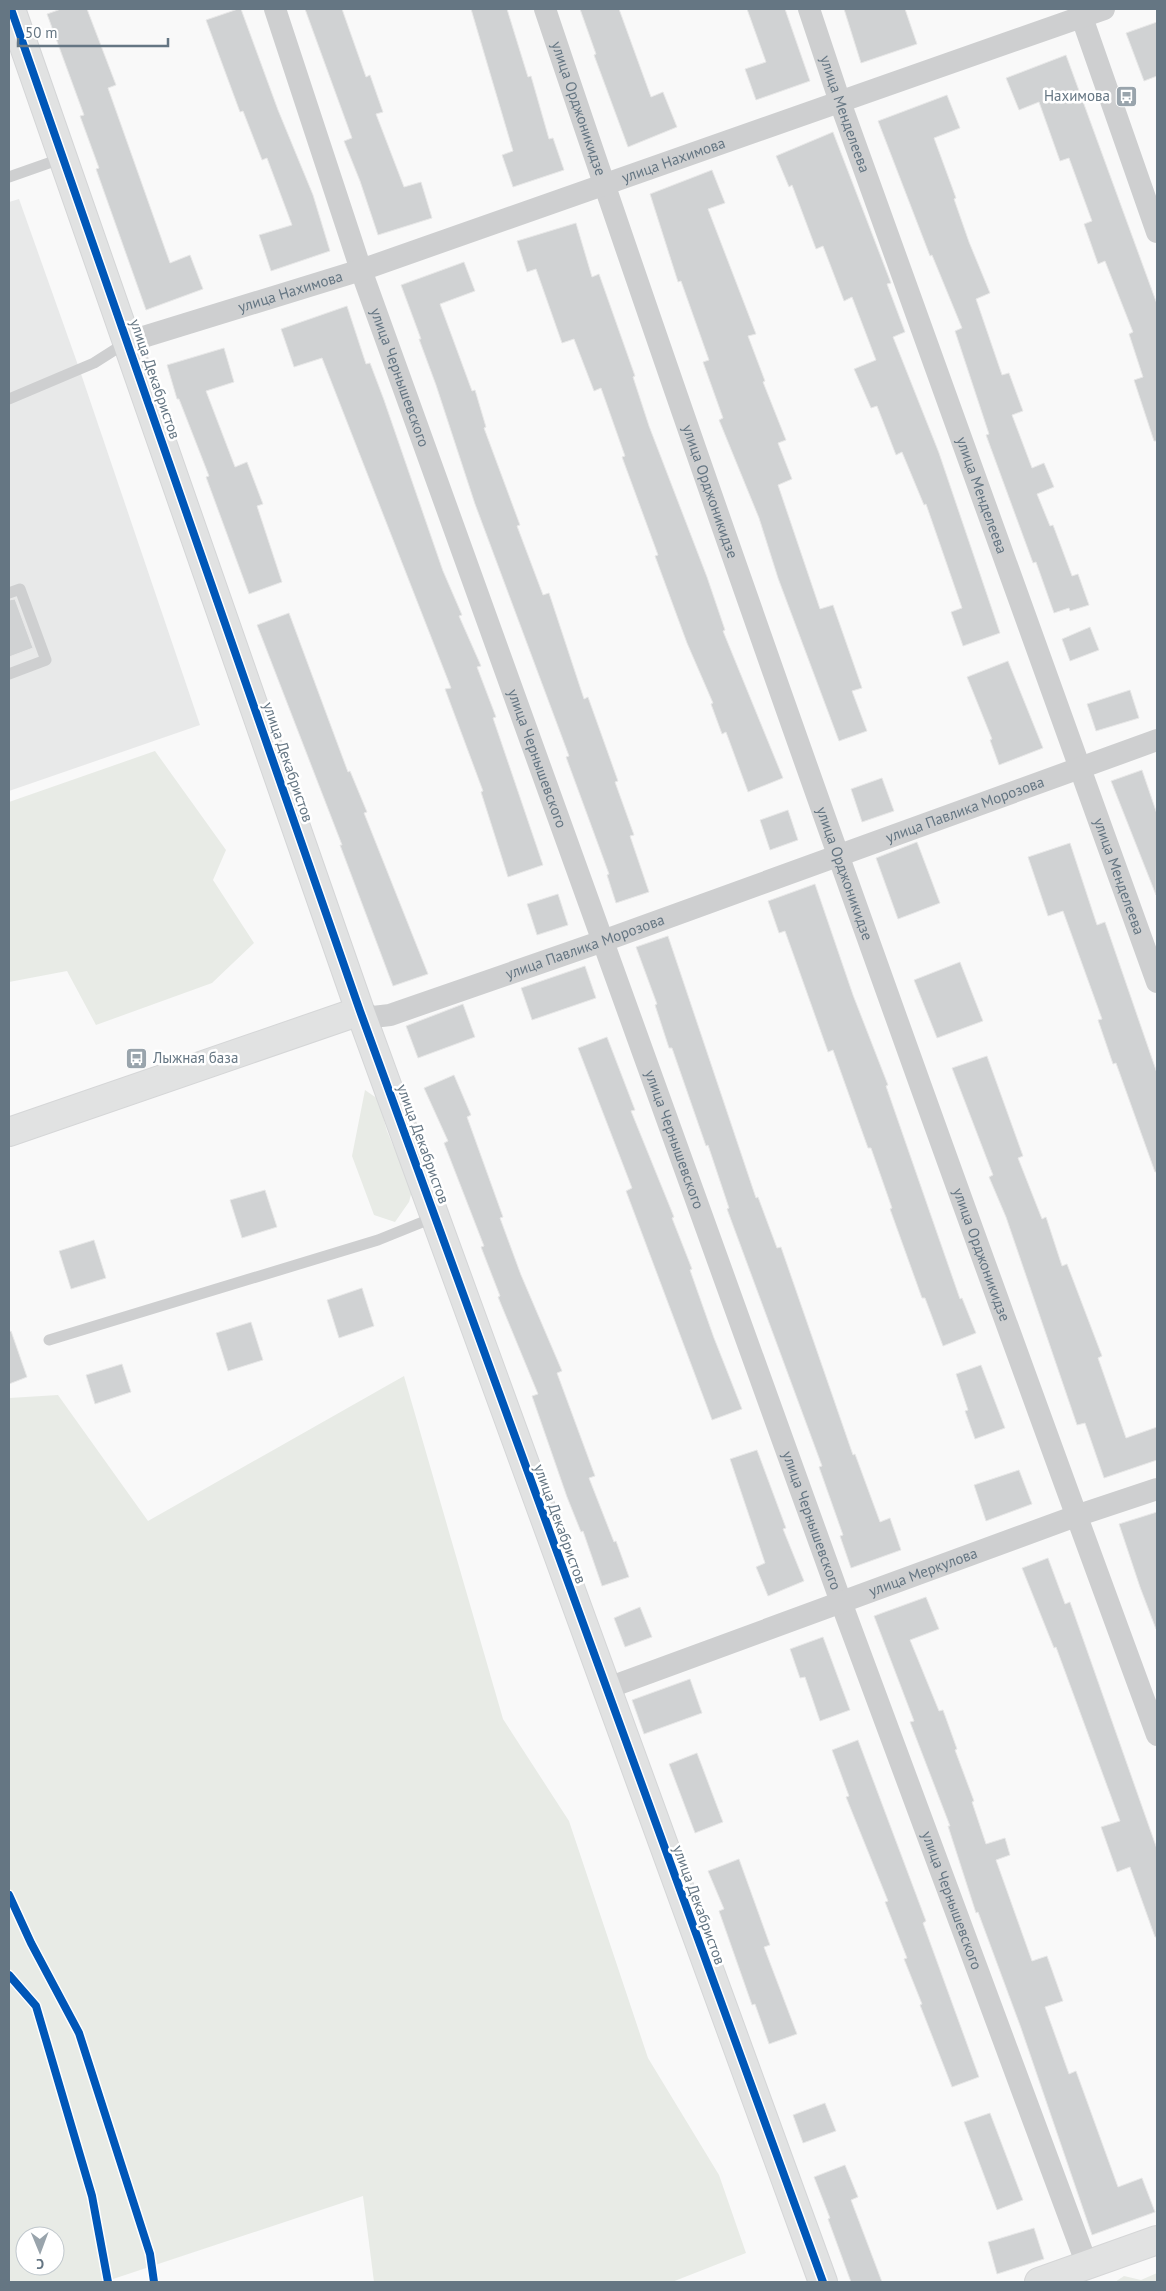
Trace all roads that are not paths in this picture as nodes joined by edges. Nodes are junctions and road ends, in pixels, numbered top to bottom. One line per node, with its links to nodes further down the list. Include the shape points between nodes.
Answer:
1 (11, 9): 8 (street, улица Декабристов)
2 (275, 9): 12 (street, улица Чернышевского)
3 (545, 9): 10 (street, улица Орджоникидзе)
4 (809, 9): 7 (street, улица Менделеева)
5 (1104, 9): 6 (street, улица Нахимова)
6 (1080, 12): 7 (street, улица Нахимова); 11 (street)
7 (840, 102): 10 (street, улица Нахимова); 18 (street, улица Менделеева)
8 (63, 158): 9 (lane); 13 (street, улица Декабристов)
9 (9, 177)
10 (604, 184): 12 (street, улица Нахимова); 19 (street, улица Орджоникидзе)
11 (1157, 232)
12 (361, 270): 13 (street, улица Нахимова); 20 (street, улица Чернышевского)
13 (127, 342): 14 (lane, via 94,363); 22 (street, улица Декабристов)
14 (9, 399)
15 (9, 593): 16 (lane, via 20,589 46,660)
16 (9, 674)
17 (1157, 740): 18 (street, улица Павлика Морозова)
18 (1080, 767): 19 (street, улица Павлика Морозова); 21 (street, улица Менделеева)
19 (839, 856): 20 (street, улица Павлика Морозова); 27 (street, улица Орджоникидзе)
20 (603, 941): 22 (street, улица Павлика Морозова, via 390,1015 373,1017); 28 (street, улица Чернышевского)
21 (1157, 982)
22 (360, 1011): 23 (street); 24 (street, улица Декабристов)
23 (9, 1132)
24 (435, 1217): 25 (lane, via 378,1240); 29 (street, улица Декабристов)
25 (49, 1340)
26 (1157, 1489): 27 (street, улица Меркулова)
27 (1076, 1516): 28 (street, улица Меркулова); 30 (street, улица Орджоникидзе)
28 (841, 1602): 29 (street, улица Меркулова); 32 (street, улица Чернышевского)
29 (605, 1689): 33 (street, улица Декабристов)
30 (1157, 1735)
31 (1157, 2240): 32 (street)
32 (1087, 2265): 34 (street)
33 (823, 2282)
34 (1039, 2282)

